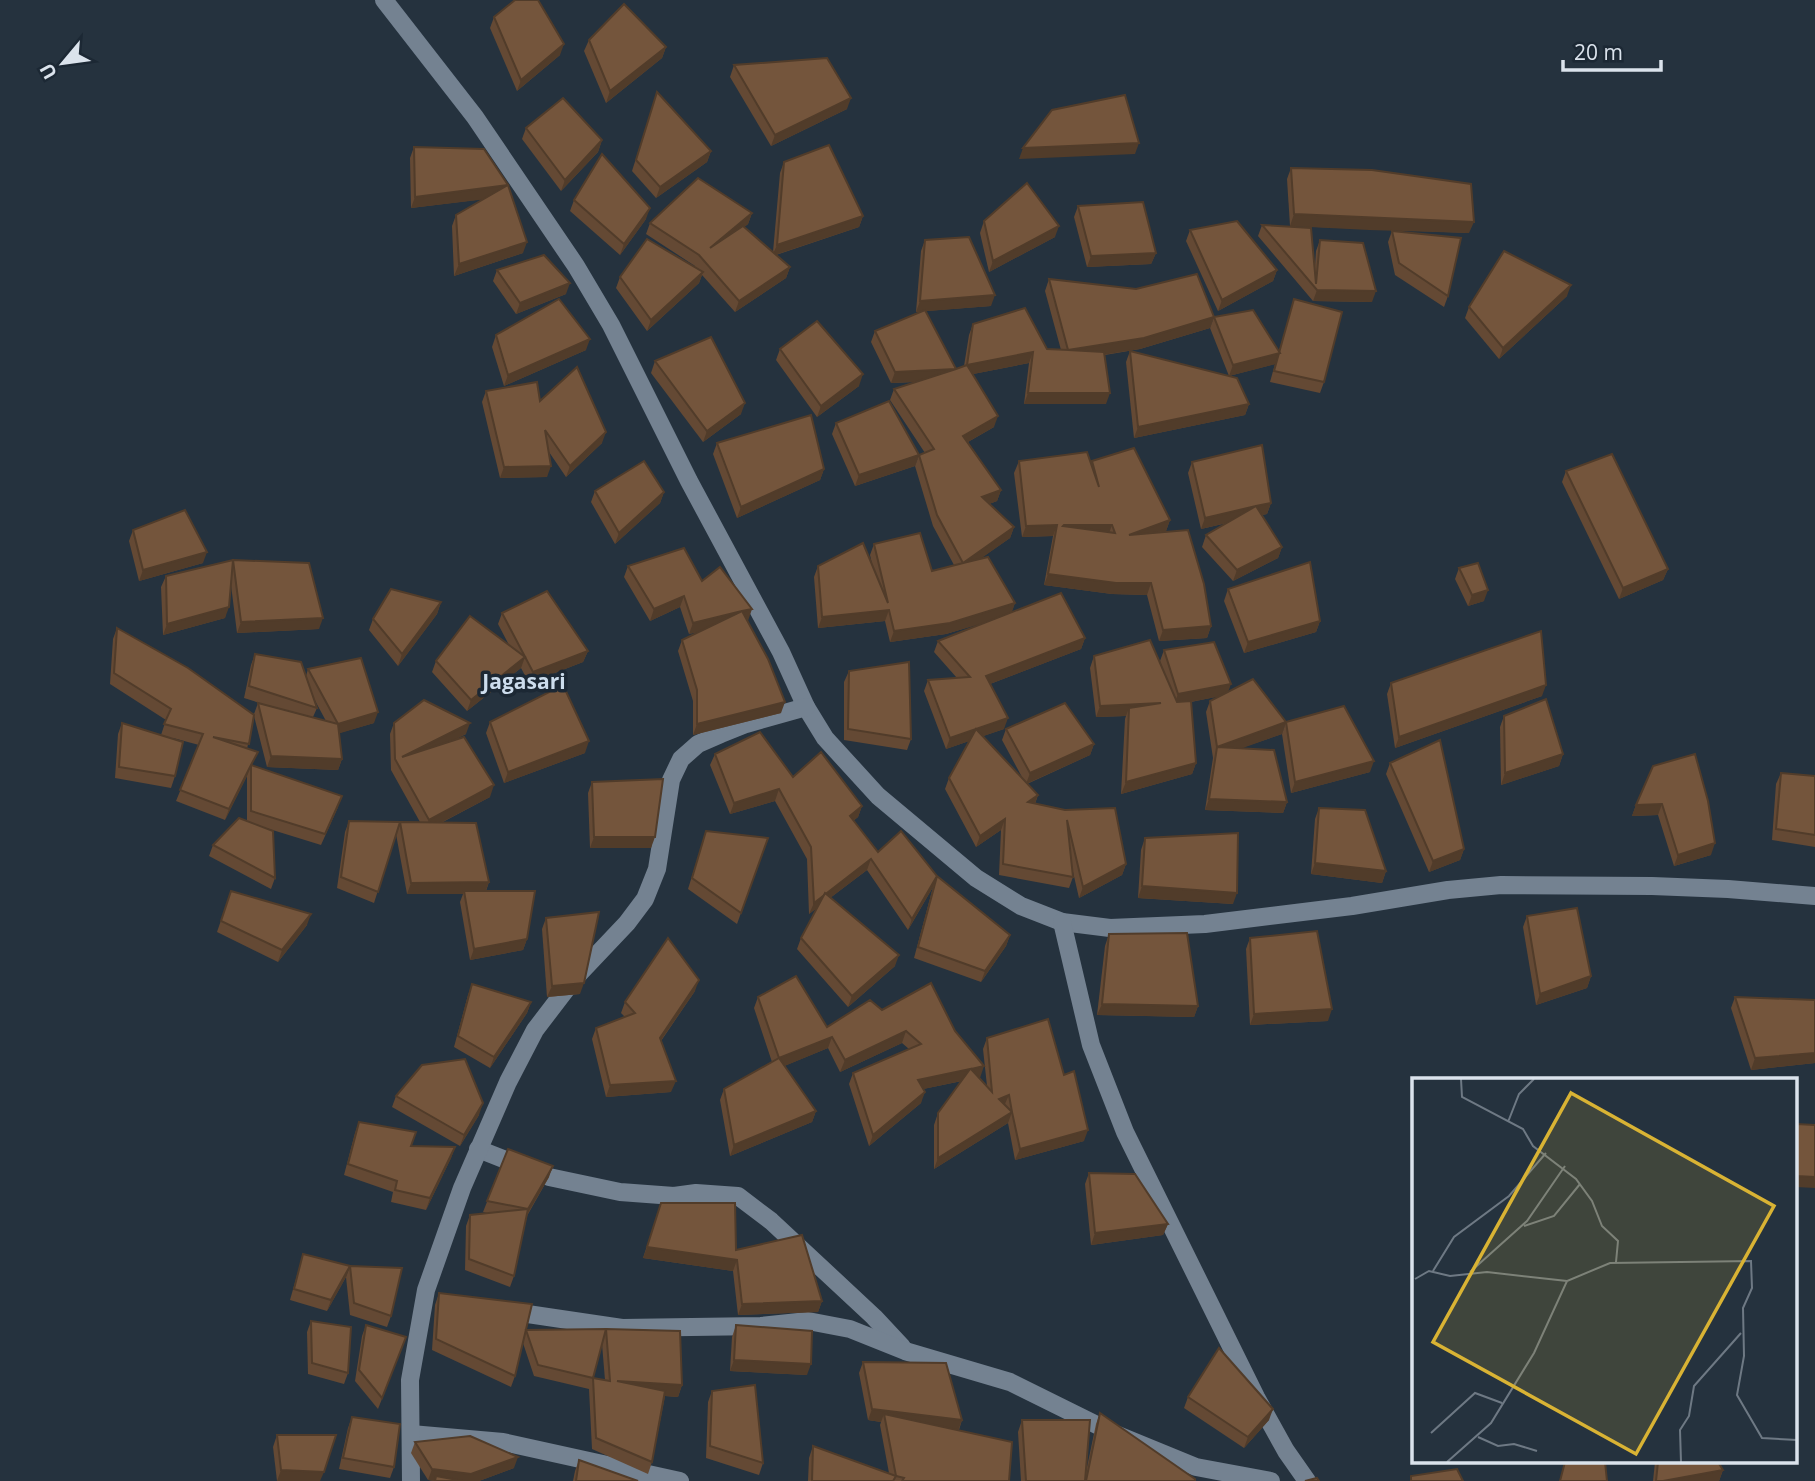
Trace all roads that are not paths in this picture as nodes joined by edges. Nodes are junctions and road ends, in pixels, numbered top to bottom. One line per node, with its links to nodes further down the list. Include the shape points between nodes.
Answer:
1 (384, 0): 2 (street, via 475,117 576,266 655,409)
2 (806, 707): 4 (street, via 846,763 933,844 1021,906); 5 (street, via 721,734 698,744 681,759 671,780 657,869 645,899 535,1030)
3 (1815, 897): 4 (street, via 1653,886 1501,886 1205,924 1110,928)
4 (1062, 922): 14 (street, via 1091,1045 1125,1132 1256,1396)
5 (478, 1149): 6 (street); 9 (street, via 549,1177 620,1192 738,1196 771,1221)
6 (426, 1290): 7 (street); 10 (street, via 410,1380)
7 (448, 1297)
8 (492, 1309): 9 (street, via 622,1328 808,1321 850,1329)
9 (905, 1351): 13 (street, via 1010,1382 1113,1433 1196,1467)
10 (411, 1434): 11 (street); 12 (street, via 503,1442)
11 (411, 1481)
12 (680, 1481)
13 (1271, 1481)
14 (1307, 1481)

